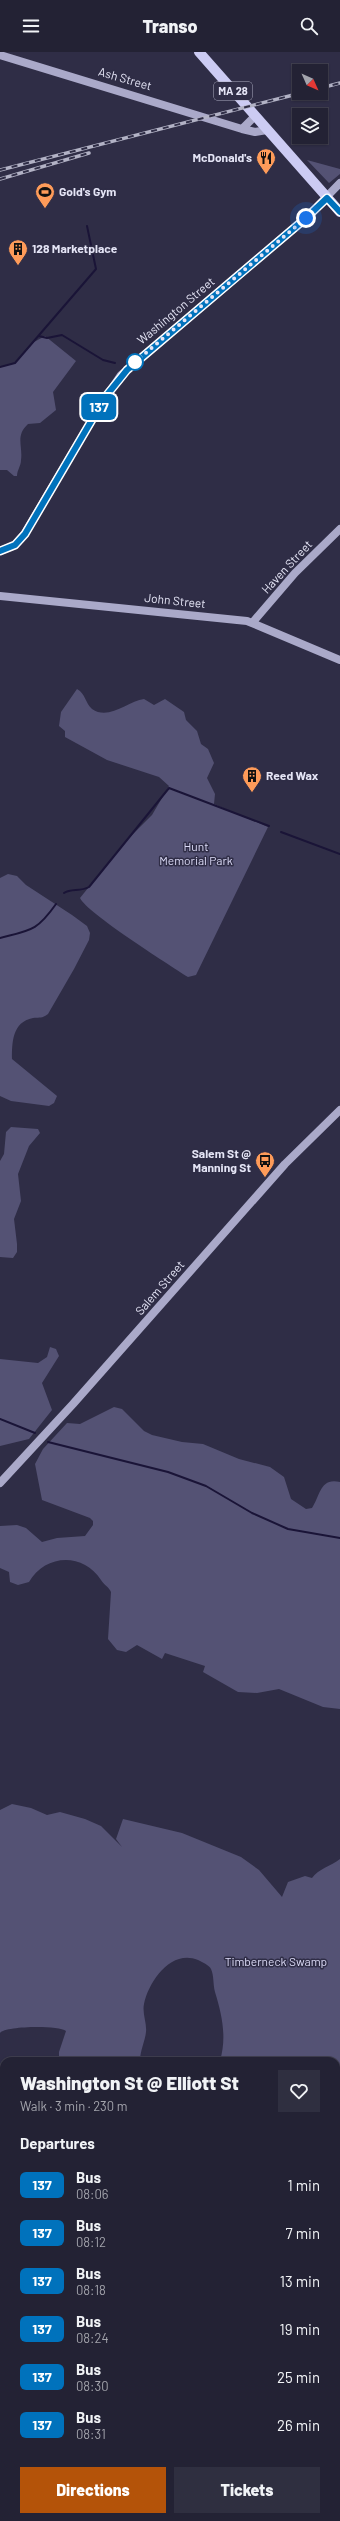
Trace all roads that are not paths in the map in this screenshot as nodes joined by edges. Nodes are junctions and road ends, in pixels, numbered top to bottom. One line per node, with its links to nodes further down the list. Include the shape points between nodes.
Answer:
1 (198, 52): 3 (main road, MA 28)
2 (0, 55): 4 (street, Ash Street)
3 (255, 116): 4 (street); 5 (main road, MA 28)
4 (242, 129): 5 (street, Ash Street, via 255,132)
5 (267, 130): 7 (main road, MA 28)
6 (340, 183): 7 (street, Washington Street)
7 (327, 198): 8 (main road, MA 28); 10 (street, Washington Street, via 121,375 106,396 31,525 18,542)
8 (340, 212)
9 (340, 529): 12 (street, Haven Street, via 298,570)
10 (0, 551)
11 (0, 596): 12 (street, John Street)
12 (253, 622): 13 (street, John Street)
13 (340, 660)
14 (340, 1110): 15 (street, Salem Street, via 280,1169)
15 (0, 1483)

